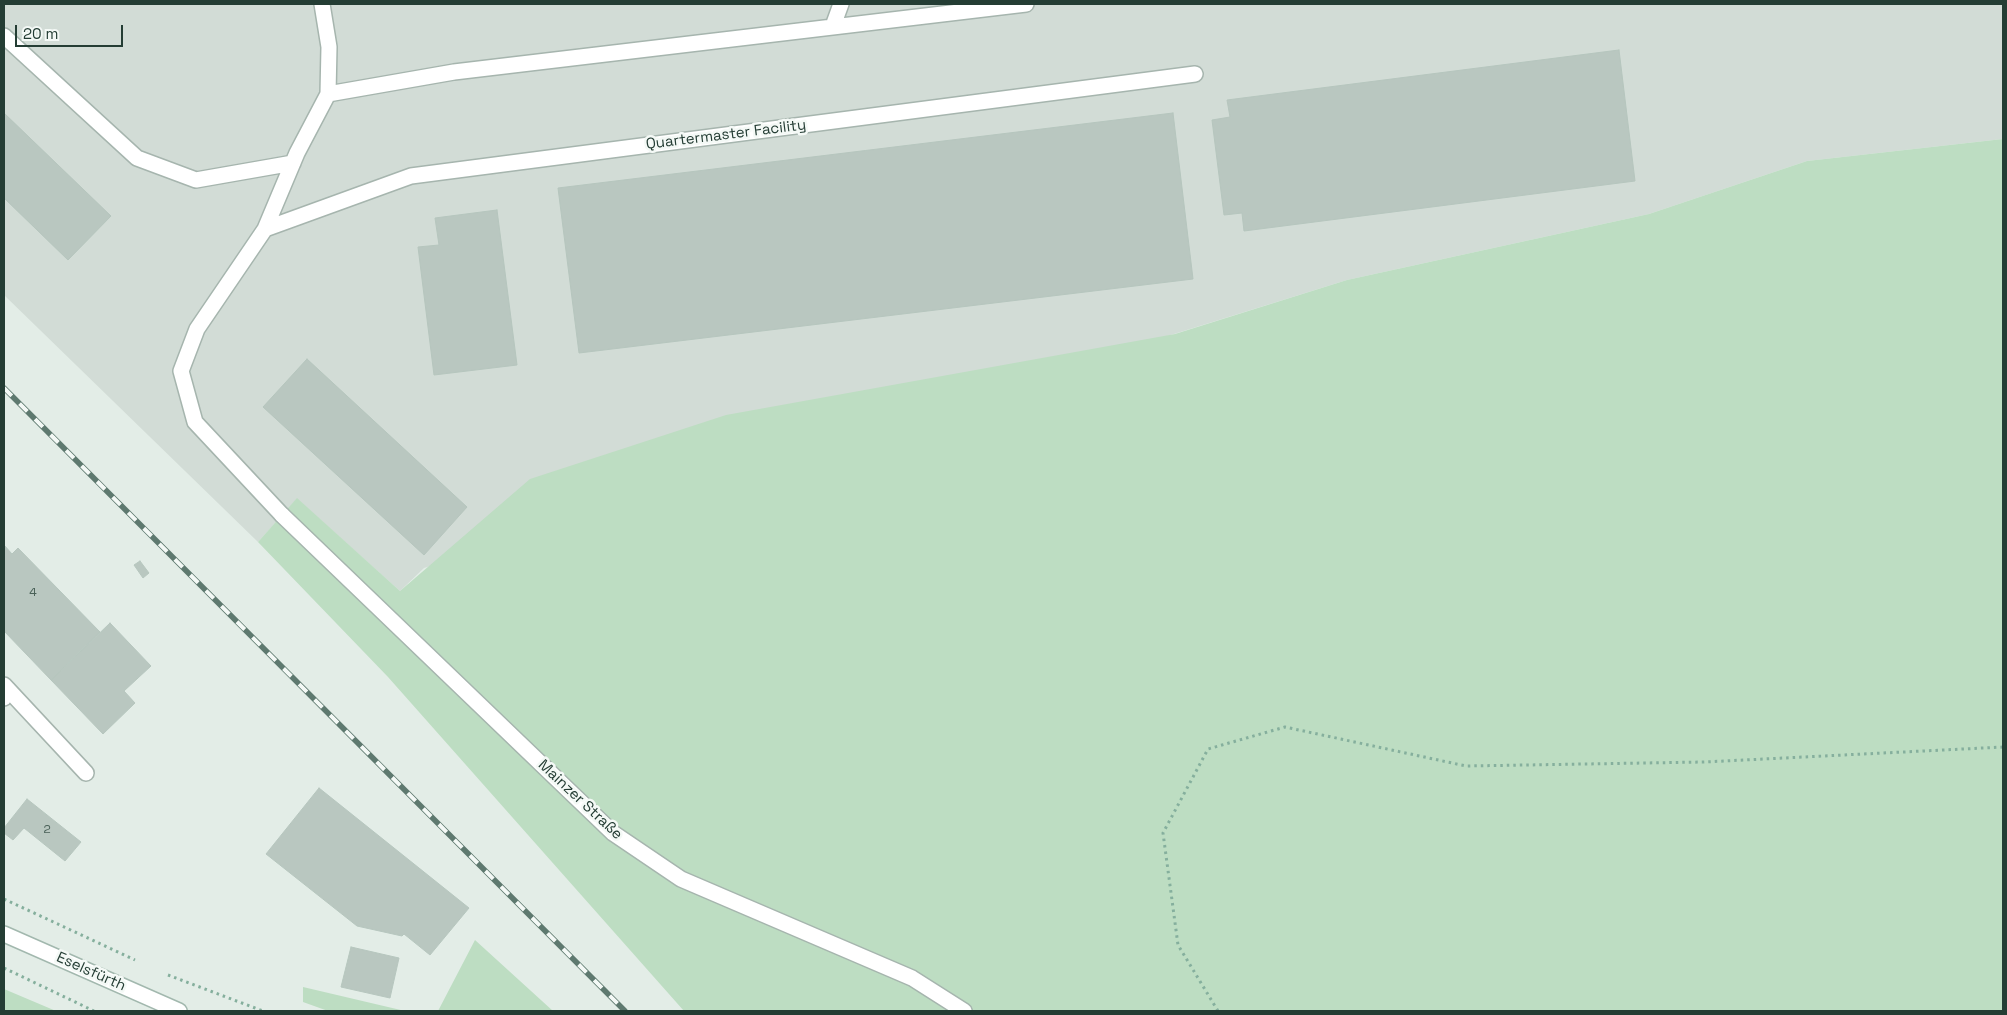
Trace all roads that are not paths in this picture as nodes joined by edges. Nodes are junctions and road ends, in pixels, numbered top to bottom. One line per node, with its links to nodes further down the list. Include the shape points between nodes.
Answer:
1 (322, 4): 7 (street, via 329,47)
2 (841, 4): 4 (street)
3 (1026, 4): 4 (street)
4 (833, 26): 7 (street, via 454,72)
5 (4, 36): 8 (street, via 137,158 196,180)
6 (1195, 74): 9 (street, Quartermaster Facility, via 411,176)
7 (328, 94): 8 (street)
8 (293, 163): 9 (street)
9 (265, 229): 14 (street, Mainzer Straße, via 197,329 181,371 195,422 282,515 613,833 681,879 912,978)
10 (5, 691): 11 (street)
11 (86, 773)
12 (4, 934): 13 (street, Eselsfürth)
13 (179, 1011)
14 (964, 1011)

